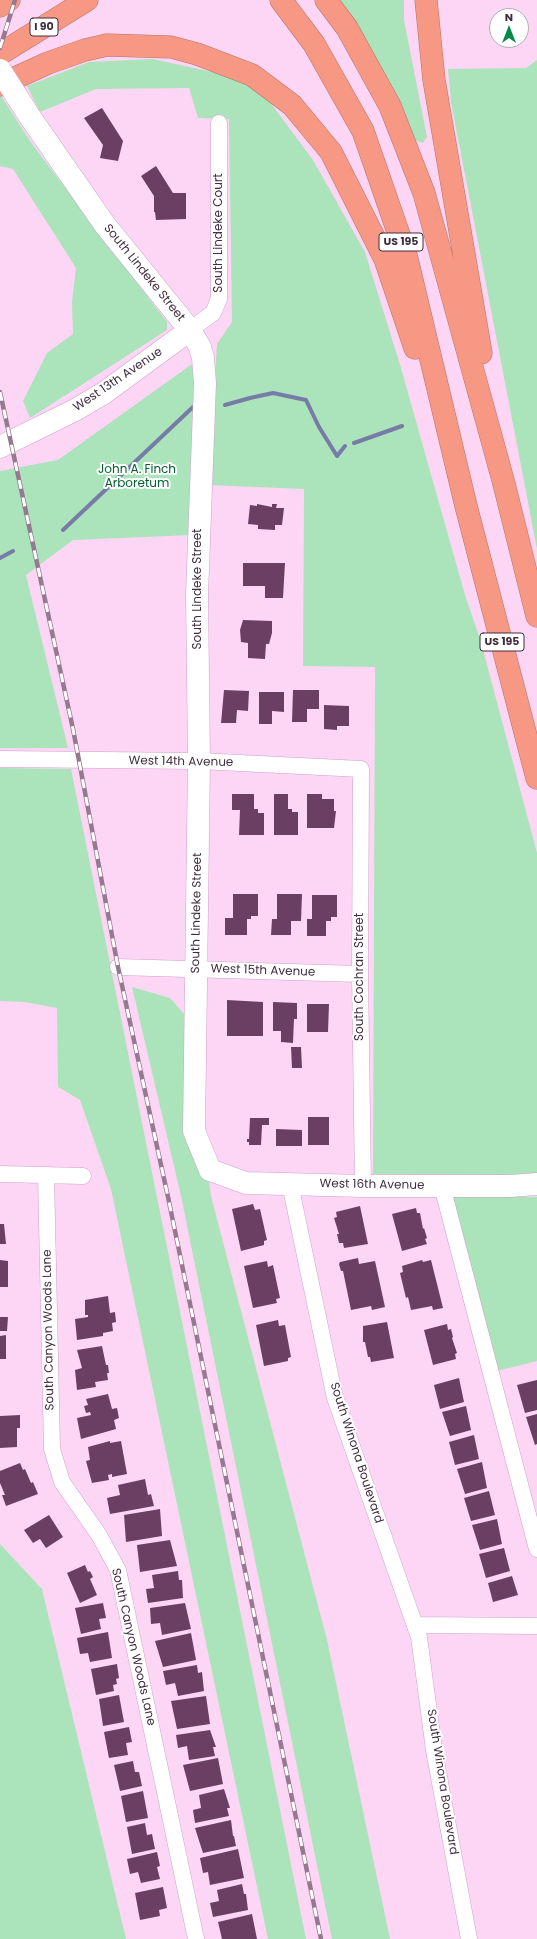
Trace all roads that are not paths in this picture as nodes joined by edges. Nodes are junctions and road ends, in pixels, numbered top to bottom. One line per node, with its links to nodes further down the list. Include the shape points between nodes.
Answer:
1 (8, 0): 6 (highway)
2 (87, 0): 7 (highway, I 90)
3 (282, 0): 14 (highway, US 195, via 314,44 363,131 406,255)
4 (326, 0): 13 (highway, US 195, via 347,28 390,106 424,193)
5 (426, 0): 13 (highway, US 195, via 434,80)
6 (0, 6)
7 (0, 54)
8 (0, 70): 11 (street, South Lindeke Street, bridge, via 105,225)
9 (0, 85): 14 (highway, via 48,63 107,45 171,47 252,75 292,105 330,152 385,259)
10 (219, 123): 11 (street, South Lindeke Court, via 219,299 213,313)
11 (190, 330): 12 (street, West 13th Avenue, via 99,396); 17 (street, South Lindeke Street, via 200,347 204,367 198,573)
12 (0, 447)
13 (502, 480): 15 (highway, US 195)
14 (466, 506): 19 (highway, US 195)
15 (537, 616)
16 (0, 759): 17 (street, West 14th Avenue)
17 (199, 761): 18 (street, West 14th Avenue); 21 (street, South Lindeke Street)
18 (361, 768): 22 (street, South Cochran Street)
19 (537, 778)
20 (118, 967): 21 (street, West 15th Avenue)
21 (196, 969): 22 (street, West 15th Avenue); 23 (street, South Lindeke Street, via 194,1130)
22 (360, 974): 29 (street, South Cochran Street)
23 (210, 1170): 27 (street, West 16th Avenue, via 246,1182)
24 (0, 1174): 25 (street)
25 (46, 1175): 26 (street); 34 (street, South Canyon Woods Lane, via 52,1449 62,1482 99,1535 118,1570)
26 (83, 1176)
27 (290, 1184): 29 (street, West 16th Avenue); 32 (street, South Winona Boulevard, via 335,1398)
28 (537, 1184): 30 (street, West 16th Avenue)
29 (363, 1186): 30 (street, West 16th Avenue)
30 (442, 1186): 31 (street)
31 (537, 1549)
32 (415, 1625): 33 (street); 35 (street, South Winona Boulevard, via 423,1656 434,1750)
33 (537, 1626)
34 (196, 1939)
35 (469, 1939)

